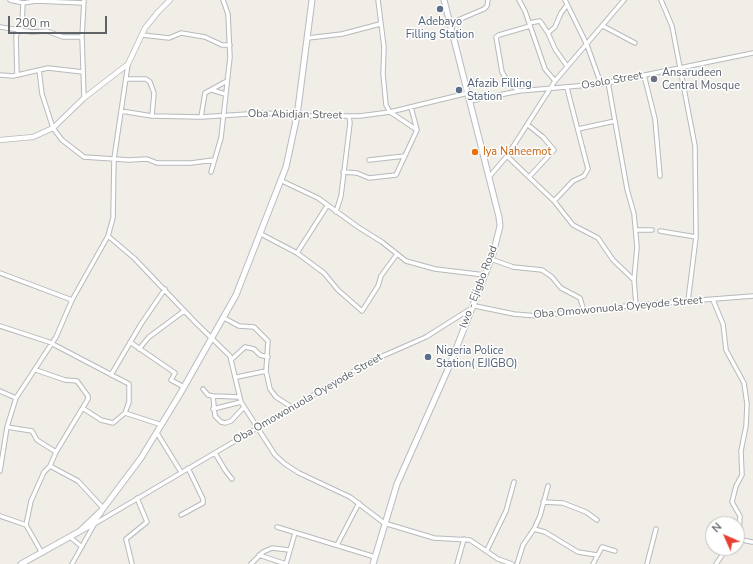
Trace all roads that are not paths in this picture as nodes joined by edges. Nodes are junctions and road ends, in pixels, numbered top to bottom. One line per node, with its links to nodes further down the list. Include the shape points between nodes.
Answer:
1 (10, 0): 14 (street)
2 (170, 0): 23 (street, via 153,17)
3 (223, 0): 27 (street, via 228,14)
4 (312, 0): 25 (main road)
5 (378, 0): 17 (street)
6 (444, 0): 16 (main road, Iwo - Ejigbo Road)
7 (488, 0): 16 (street, via 484,9)
8 (519, 0): 18 (street)
9 (565, 0): 15 (street)
10 (624, 0): 19 (street)
11 (661, 0): 32 (street, via 672,26)
12 (53, 1): 13 (street); 14 (street)
13 (84, 1): 24 (street)
14 (23, 2): 21 (street, via 22,24)
15 (567, 5): 22 (street, via 555,26); 28 (street)
16 (450, 23): 49 (main road, Iwo - Ejigbo Road)
17 (380, 24): 25 (street, via 342,34); 55 (street, via 384,46 386,105)
18 (530, 25): 22 (street, via 540,22); 42 (street, via 545,69); 48 (street, via 496,37 502,72 509,83)
19 (603, 26): 26 (street); 28 (street)
20 (0, 27): 21 (street)
21 (19, 30): 24 (street, via 47,31 63,37); 38 (street, via 15,46)
22 (548, 32): 31 (street, via 555,49)
23 (142, 36): 27 (street, via 169,38 182,33); 30 (street)
24 (82, 37): 35 (street)
25 (308, 38): 57 (main road)
26 (635, 43)
27 (230, 45): 41 (street)
28 (587, 45): 31 (street); 44 (street)
29 (751, 53): 32 (street, Osolo Street)
30 (128, 64): 34 (street); 36 (street)
31 (567, 66): 42 (street)
32 (679, 69): 39 (street, Osolo Street); 86 (street, via 695,146)
33 (39, 70): 35 (street, via 48,68); 38 (street); 63 (street, via 42,94)
34 (121, 70): 36 (street); 51 (street)
35 (83, 72): 51 (street)
36 (127, 73): 40 (street)
37 (0, 75): 38 (street)
38 (17, 75)
39 (644, 75): 43 (street, Osolo Street); 75 (street, via 655,120)
40 (126, 78): 54 (street); 56 (street, via 146,79 150,82 154,93)
41 (227, 81): 46 (street); 50 (street)
42 (555, 81): 47 (street)
43 (608, 82): 44 (street, Osolo Street); 61 (street)
44 (601, 84): 45 (street, Osolo Street)
45 (567, 88): 47 (street, Osolo Street); 64 (street)
46 (211, 89): 50 (street); 59 (street, via 204,97)
47 (549, 89): 48 (street, Osolo Street); 62 (street)
48 (519, 91): 52 (street, Osolo Street)
49 (468, 93): 52 (main road, Iwo - Ejigbo Road); 53 (street, Oba Abidjan Street)
50 (225, 94): 60 (street)
51 (84, 98): 63 (street)
52 (470, 102): 76 (main road, Iwo - Ejigbo Road)
53 (411, 107): 55 (street, Oba Abidjan Street); 65 (street)
54 (121, 111): 56 (street, Oba Abidjan Street); 69 (street)
55 (390, 112): 58 (street, Oba Abidjan Street); 65 (street)
56 (152, 116): 59 (street, Oba Abidjan Street)
57 (297, 116): 58 (street, Oba Abidjan Street); 60 (street, Oba Abidjan Street, via 255,113); 77 (main road)
58 (349, 116): 73 (street)
59 (201, 117): 60 (street, Oba Abidjan Street)
60 (222, 117): 70 (street, via 221,138)
61 (615, 121): 64 (street); 81 (street)
62 (528, 125): 68 (street); 74 (street, via 554,150)
63 (53, 128): 66 (street, via 33,137); 69 (street, via 64,142 84,157)
64 (578, 129): 78 (street, via 588,169)
65 (417, 130): 67 (street)
66 (0, 140)
67 (405, 156): 71 (street); 73 (street, via 395,176 369,178)
68 (507, 156): 74 (street); 76 (street)
69 (114, 159): 70 (street, via 147,159 158,163); 85 (street, via 113,218)
70 (214, 160): 72 (street)
71 (369, 160)
72 (211, 172)
73 (343, 172): 80 (street, via 341,196)
74 (530, 176): 78 (street)
75 (660, 176)
76 (489, 177): 89 (main road, Iwo - Ejigbo Road, via 500,220)
77 (282, 181): 79 (street, via 318,198); 84 (main road)
78 (554, 201): 92 (street, via 574,225 598,238 613,260)
79 (327, 206): 80 (street); 87 (street)
80 (336, 212): 88 (street)
81 (636, 230): 82 (street); 92 (street)
82 (652, 230)
83 (660, 231): 86 (street)
84 (261, 234): 87 (street); 102 (main road)
85 (108, 236): 93 (street); 95 (street)
86 (696, 238): 97 (street)
87 (297, 254): 88 (street, via 324,274 362,311 378,286 381,276)
88 (397, 254): 91 (street, via 406,261 435,269)
89 (491, 259): 91 (main road, Iwo - Ejigbo Road); 101 (street, via 513,267 542,270 561,288 580,298)
90 (0, 273): 95 (street)
91 (485, 275): 99 (main road, Iwo - Ejigbo Road)
92 (634, 280): 98 (street)
93 (166, 289): 100 (street); 105 (street)
94 (753, 296): 96 (street, Oba Omowonuola Oyeyode Street)
95 (72, 300): 106 (street)
96 (713, 300): 97 (street, Oba Omowonuola Oyeyode Street); 147 (street, via 722,324 726,350 744,383 747,400 746,426 741,451 742,475 732,502)
97 (688, 301): 98 (street, Oba Omowonuola Oyeyode Street)
98 (636, 305): 101 (street, Oba Omowonuola Oyeyode Street)
99 (471, 308): 101 (street, Oba Omowonuola Oyeyode Street, via 475,306 537,316); 122 (street, Oba Omowonuola Oyeyode Street, via 426,337 387,353); 150 (main road, Iwo - Ejigbo Road, via 443,381 397,484)
100 (184, 311): 104 (street); 107 (street, via 149,337)
101 (584, 311)
102 (224, 318): 104 (main road); 108 (street, via 239,326 254,327 262,333 269,344)
103 (0, 326): 106 (street)
104 (212, 338): 109 (street); 114 (main road)
105 (130, 342): 107 (street); 112 (street)
106 (52, 343): 110 (street); 112 (street)
107 (139, 349): 114 (street, via 175,373 171,380)
108 (268, 357): 109 (street, via 245,347); 111 (street)
109 (232, 359): 113 (street)
110 (36, 370): 119 (street); 123 (street, via 80,383 88,396)
111 (266, 370): 113 (street); 122 (street, via 270,389 275,396)
112 (111, 375): 125 (street, via 129,384 129,402)
113 (237, 377): 118 (street)
114 (184, 386): 126 (main road)
115 (202, 389): 117 (street)
116 (0, 391): 119 (street)
117 (213, 396): 118 (street); 124 (street)
118 (239, 397): 120 (street)
119 (16, 398): 127 (street)
120 (241, 402): 121 (street); 124 (street)
121 (244, 407): 124 (street, via 235,418 225,423 216,418); 128 (street)
122 (293, 408): 128 (street, Oba Omowonuola Oyeyode Street)
123 (84, 409): 125 (street, via 111,423); 132 (street)
124 (213, 410)
125 (125, 413): 126 (street)
126 (162, 425): 129 (main road)
127 (7, 427): 131 (street); 132 (street, via 32,431 36,440)
128 (258, 429): 133 (street, Oba Omowonuola Oyeyode Street); 143 (street, via 284,464)
129 (157, 433): 137 (street); 144 (main road)
130 (0, 436): 131 (street)
131 (5, 436): 136 (street)
132 (56, 452): 134 (street)
133 (215, 453): 135 (street, Oba Omowonuola Oyeyode Street); 138 (street)
134 (50, 466): 144 (street, via 78,481); 151 (street, via 44,472 31,501)
135 (188, 468): 137 (street, Oba Omowonuola Oyeyode Street); 145 (street, via 204,499 203,503)
136 (0, 471)
137 (181, 472): 141 (street, Oba Omowonuola Oyeyode Street)
138 (232, 479)
139 (514, 482): 164 (street, via 506,511)
140 (548, 486): 142 (street)
141 (137, 498): 149 (street, Oba Omowonuola Oyeyode Street); 172 (street, via 147,522 126,539)
142 (543, 502): 148 (street, via 564,503 586,512); 153 (street)
143 (359, 503): 150 (street); 161 (street)
144 (102, 509): 149 (main road); 155 (main road)
145 (181, 515)
146 (0, 516): 151 (street)
147 (740, 516)
148 (597, 520)
149 (95, 523): 155 (main road); 162 (street)
150 (384, 523): 158 (street, via 434,538); 169 (main road, Iwo - Ejigbo Road)
151 (26, 524): 166 (street)
152 (277, 527): 156 (street)
153 (534, 529): 168 (street, via 545,532 578,552); 178 (street, via 523,545)
154 (656, 529): 180 (street)
155 (80, 531): 157 (main road)
156 (295, 533): 161 (street); 163 (street)
157 (70, 537): 162 (street); 166 (main road)
158 (464, 539): 164 (street, via 475,542); 176 (street)
159 (745, 541): 160 (street)
160 (752, 542)
161 (337, 545): 169 (street)
162 (82, 547): 171 (street)
163 (289, 550): 167 (street, via 272,548); 174 (street)
164 (487, 550): 177 (street, via 498,559)
165 (615, 551): 168 (street, via 602,548)
166 (42, 553): 170 (main road)
167 (259, 555): 173 (street); 174 (street)
168 (597, 555): 179 (street)
169 (375, 557): 175 (main road, Iwo - Ejigbo Road)
170 (21, 564)
171 (72, 564)
172 (132, 564)
173 (251, 564)
174 (286, 564)
175 (372, 564)
176 (457, 564)
177 (512, 564)
178 (517, 564)
179 (592, 564)
180 (647, 564)

